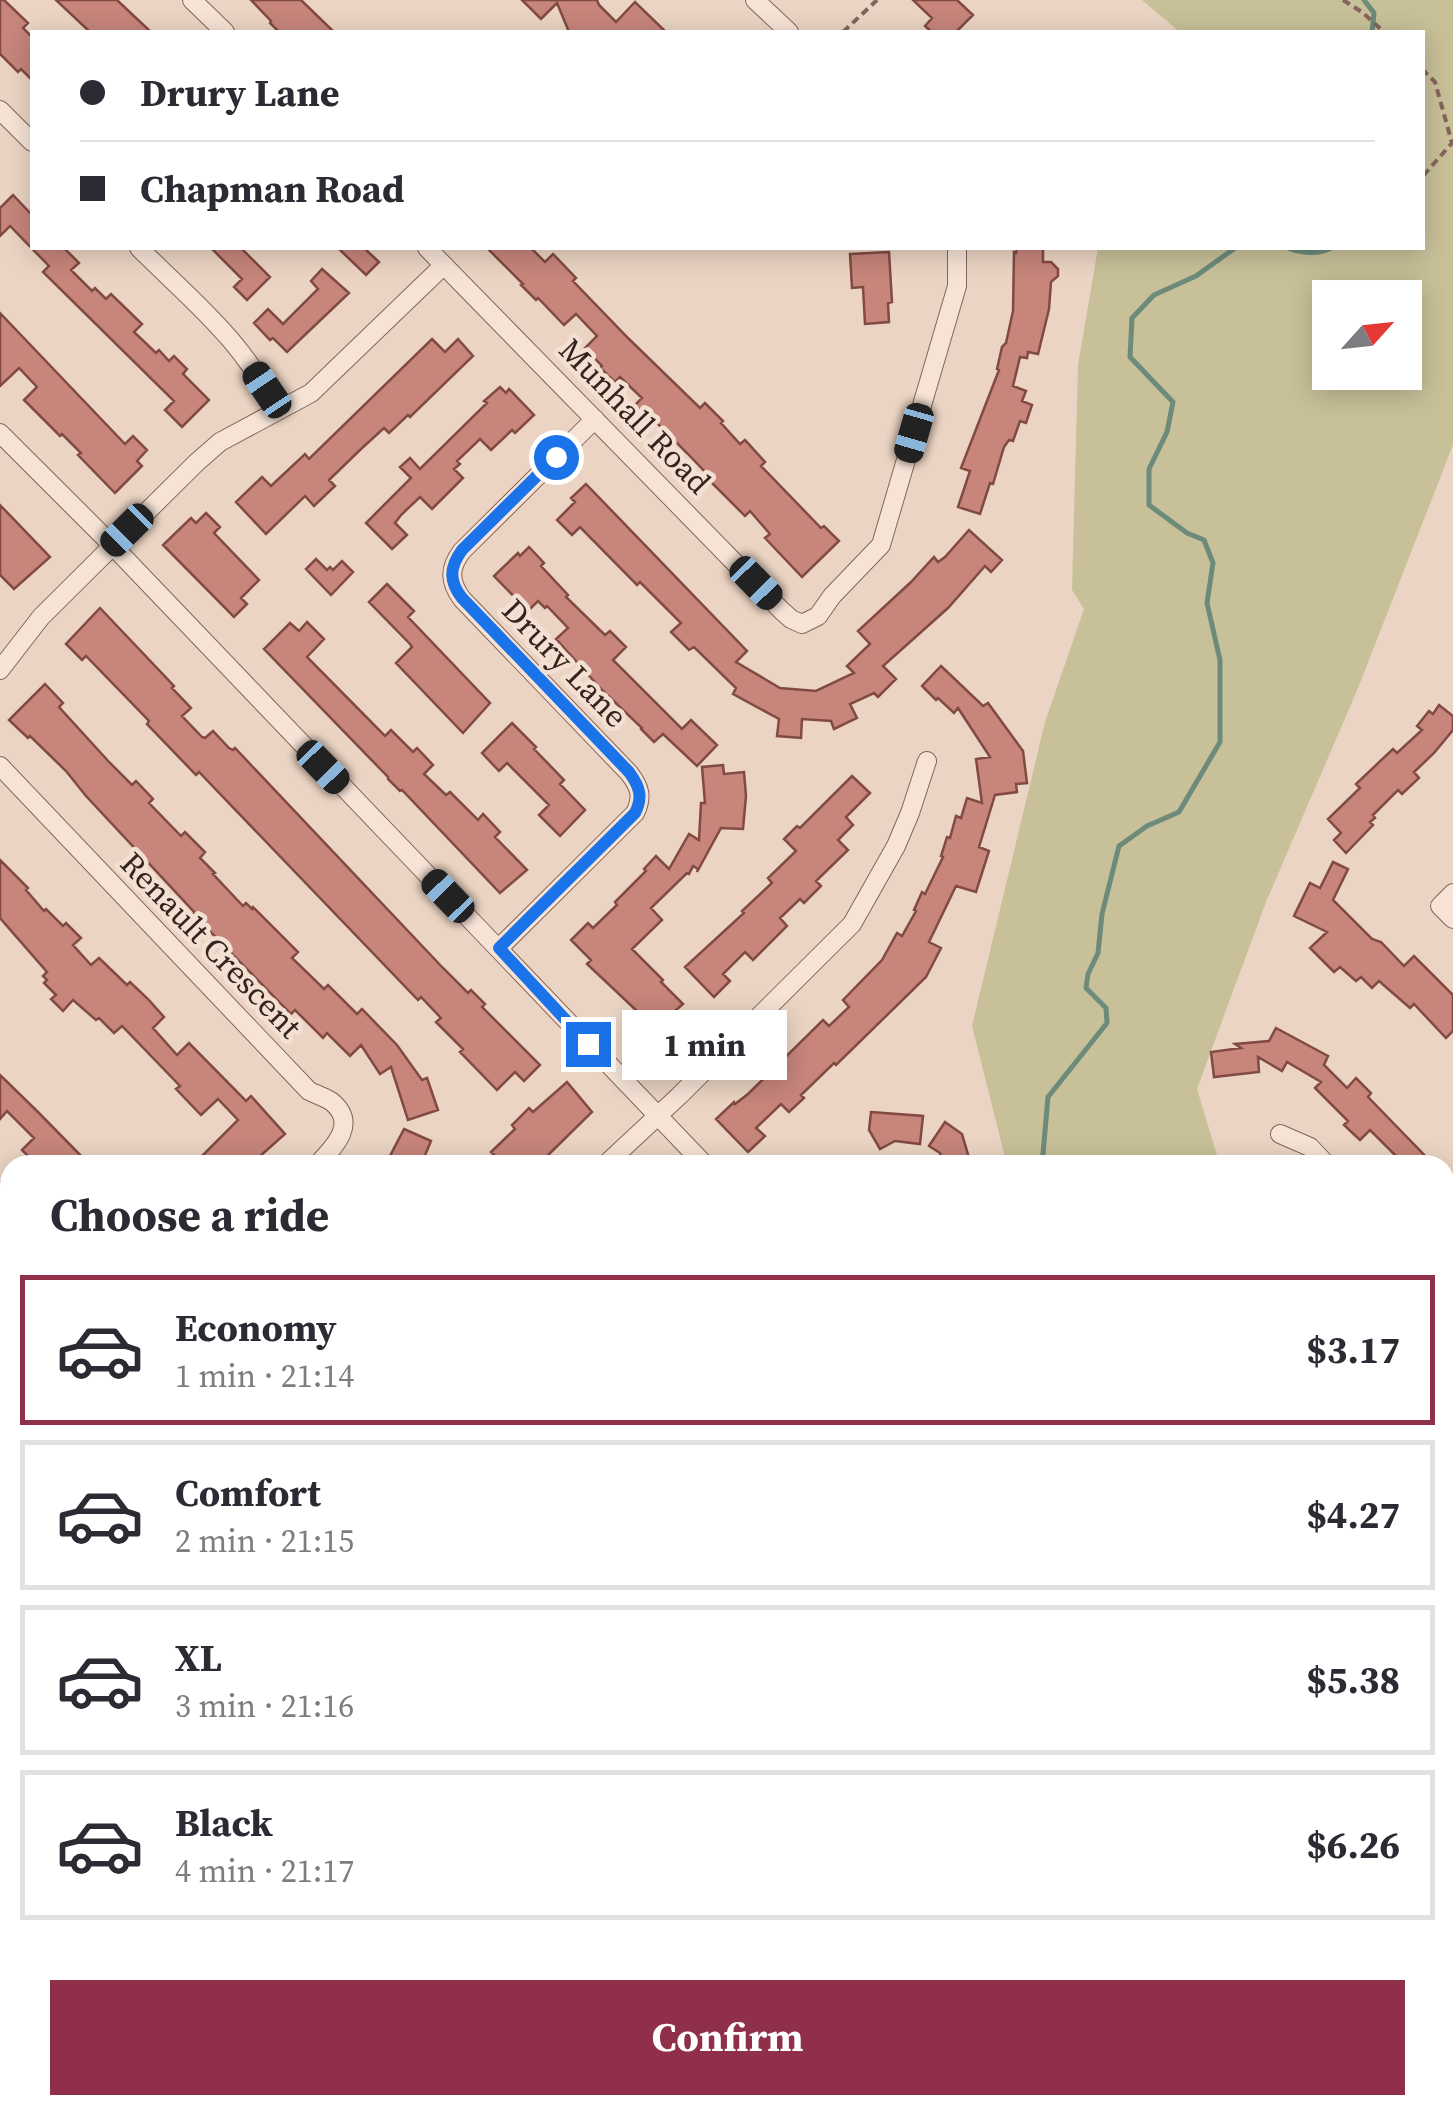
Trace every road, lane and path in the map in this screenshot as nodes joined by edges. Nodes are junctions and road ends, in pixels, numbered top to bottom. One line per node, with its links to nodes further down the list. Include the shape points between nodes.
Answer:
1 (192, 0): 5 (street)
2 (755, 0): 6 (street)
3 (877, 0): 7 (path)
4 (1343, 0): 8 (path)
5 (223, 30)
6 (786, 30)
7 (845, 30)
8 (1382, 30)
9 (1425, 72): 12 (path, via 1435,82 1452,143)
10 (0, 110): 11 (street)
11 (30, 140)
12 (1425, 174)
13 (141, 250): 17 (street, via 244,355)
14 (429, 250): 16 (street, Munhall Road)
15 (958, 250): 18 (street, Munhall Road, via 957,286 881,545 810,621 802,624 782,611)
16 (444, 264): 17 (street, via 311,393); 18 (street, Munhall Road)
17 (276, 412): 20 (street, via 220,442)
18 (596, 419): 24 (street, Drury Lane, via 453,562 454,588 462,598 629,772 640,792 635,813)
19 (0, 433): 20 (street)
20 (112, 545): 21 (street); 24 (street)
21 (0, 670)
22 (926, 760): 25 (street, via 896,846 852,924)
23 (0, 766): 27 (street, Renault Crescent, via 309,1090 340,1110 343,1132)
24 (499, 948): 25 (street)
25 (658, 1116): 28 (street); 29 (street)
26 (1280, 1134): 30 (street)
27 (326, 1155)
28 (616, 1155)
29 (695, 1155)
30 (1318, 1155)

